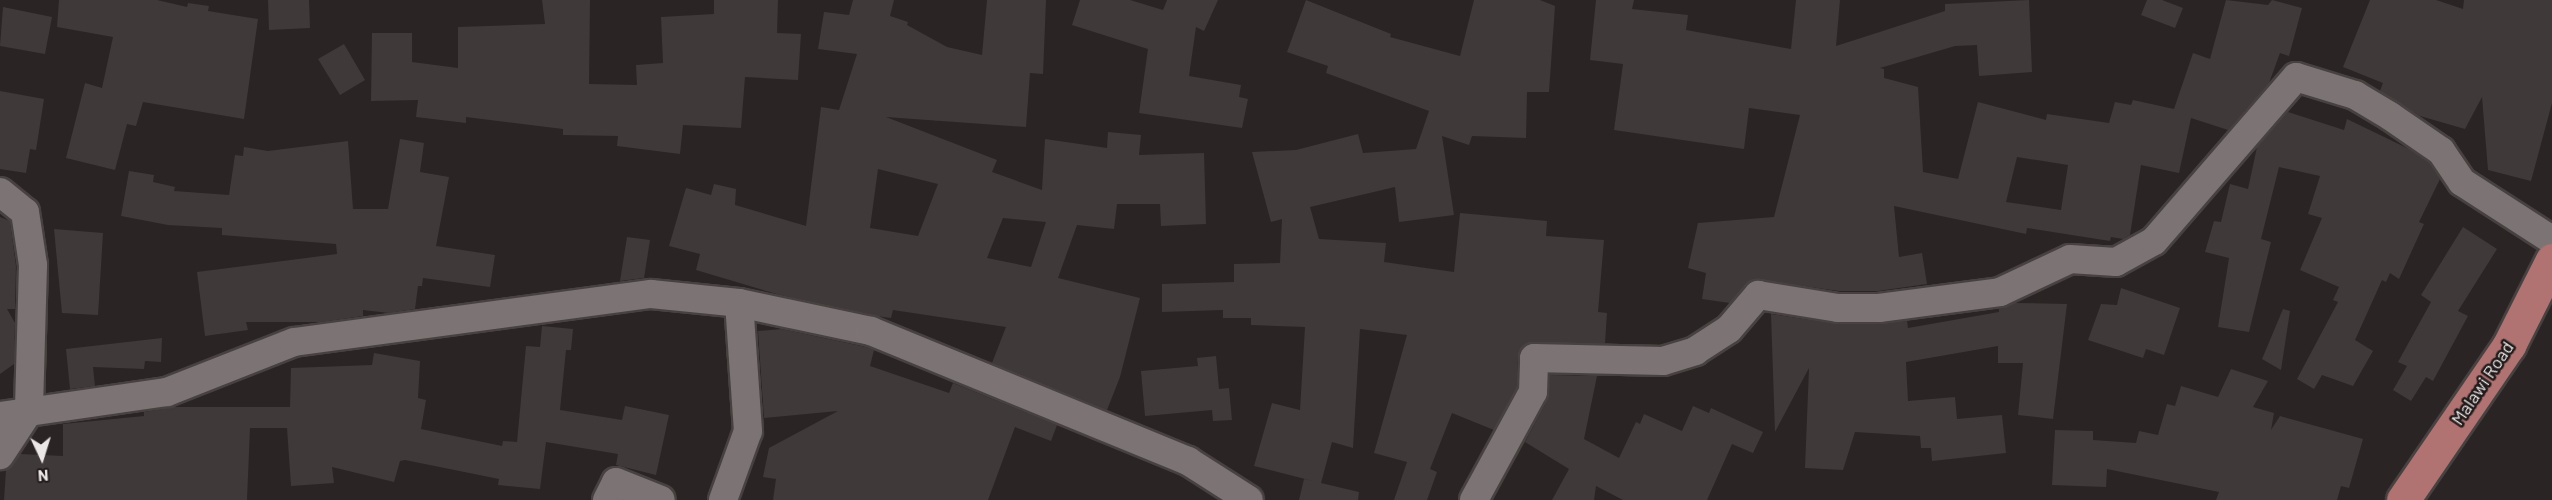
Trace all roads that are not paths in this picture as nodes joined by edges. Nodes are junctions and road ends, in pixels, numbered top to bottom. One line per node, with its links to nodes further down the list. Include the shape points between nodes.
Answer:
1 (0, 192): 5 (street, via 25,212 33,265)
2 (2552, 240): 12 (street, via 2462,182 2441,151 2390,116 2355,95 2296,77 2154,241 2116,262 2070,259 2000,292 1879,308 1838,308 1758,295 1729,328 1695,351 1663,361 1534,358 1533,392)
3 (2552, 260): 13 (main road, Malawi Road, via 2509,345)
4 (739, 303): 5 (street, via 651,294 294,342 167,392); 10 (street, via 748,431); 11 (street, via 871,330 1188,461)
5 (29, 411): 6 (street); 7 (street)
6 (0, 416)
7 (0, 455)
8 (607, 500): 9 (street, via 616,482)
9 (661, 500)
10 (723, 500)
11 (1250, 500)
12 (1474, 500)
13 (2403, 500)

